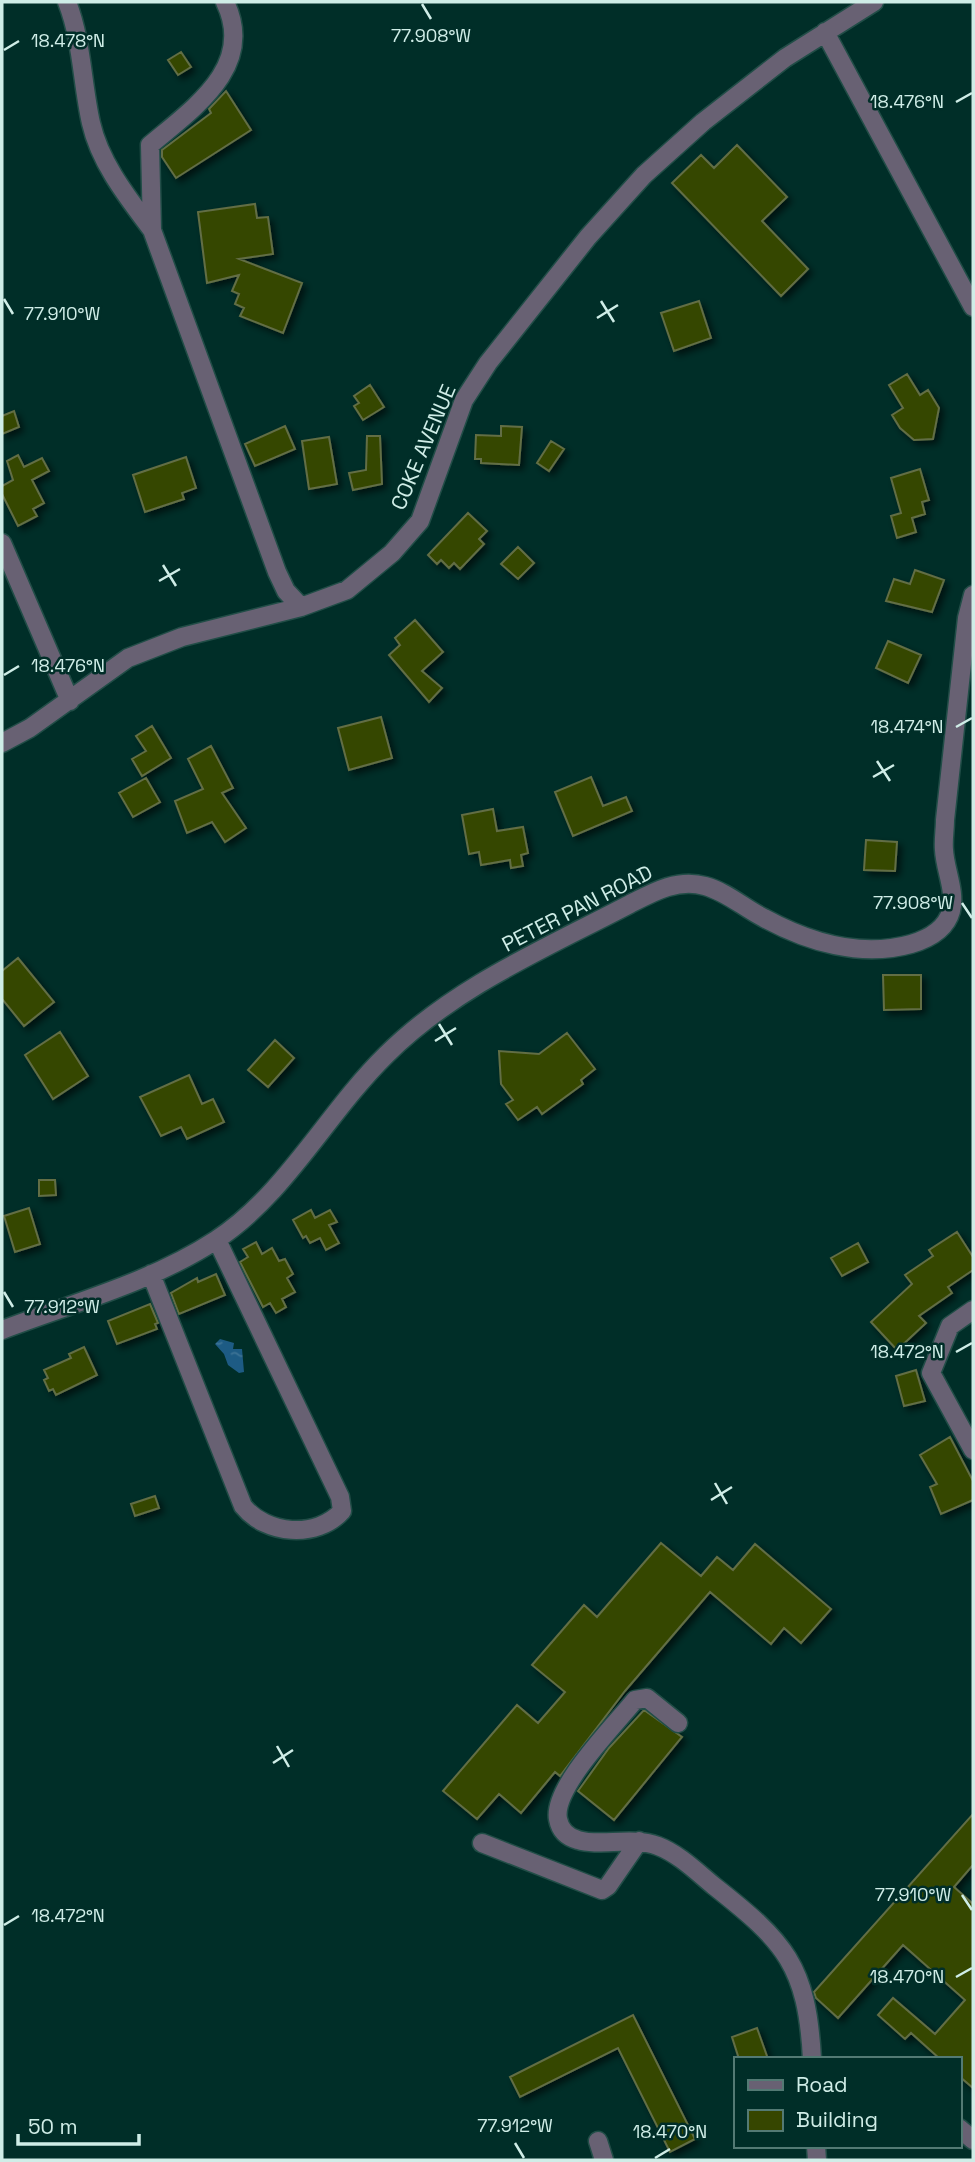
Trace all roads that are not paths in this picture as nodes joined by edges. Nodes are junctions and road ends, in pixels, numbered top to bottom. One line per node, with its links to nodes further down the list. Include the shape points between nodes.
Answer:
1 (66, 2): 5 (street, via 98,147)
2 (225, 2): 5 (street, via 236,33 223,76 150,145)
3 (874, 2): 4 (street, COKE AVENUE)
4 (825, 32): 6 (street); 9 (street, COKE AVENUE, via 745,88 643,175 488,363 470,391 420,521 392,553 347,590)
5 (152, 230): 9 (street, via 277,572 286,591)
6 (973, 307)
7 (2, 543): 10 (street)
8 (973, 595): 12 (street, PETER PAN ROAD, via 943,850 952,908 935,933 906,946 871,951 794,934 703,885 675,884 648,894 441,1007 387,1053 279,1183)
9 (302, 607): 10 (street, COKE AVENUE, via 183,637 128,658)
10 (70, 701): 11 (street, COKE AVENUE)
11 (2, 743)
12 (217, 1240): 13 (street, PETER PAN ROAD); 13 (street, via 340,1497 342,1511 330,1521 295,1530 277,1529 243,1506)
13 (151, 1274): 15 (street, PETER PAN ROAD)
14 (973, 1310): 16 (street, via 950,1326 930,1373)
15 (2, 1330)
16 (973, 1450)
17 (678, 1723): 18 (street, via 647,1698 635,1700 564,1788 557,1808 564,1833 580,1841)
18 (639, 1841): 19 (street, via 602,1890); 20 (street, via 673,1853 755,1919 786,1952 805,1993)
19 (482, 1843)
20 (812, 2057)
21 (598, 2141): 22 (street)
22 (604, 2160)

